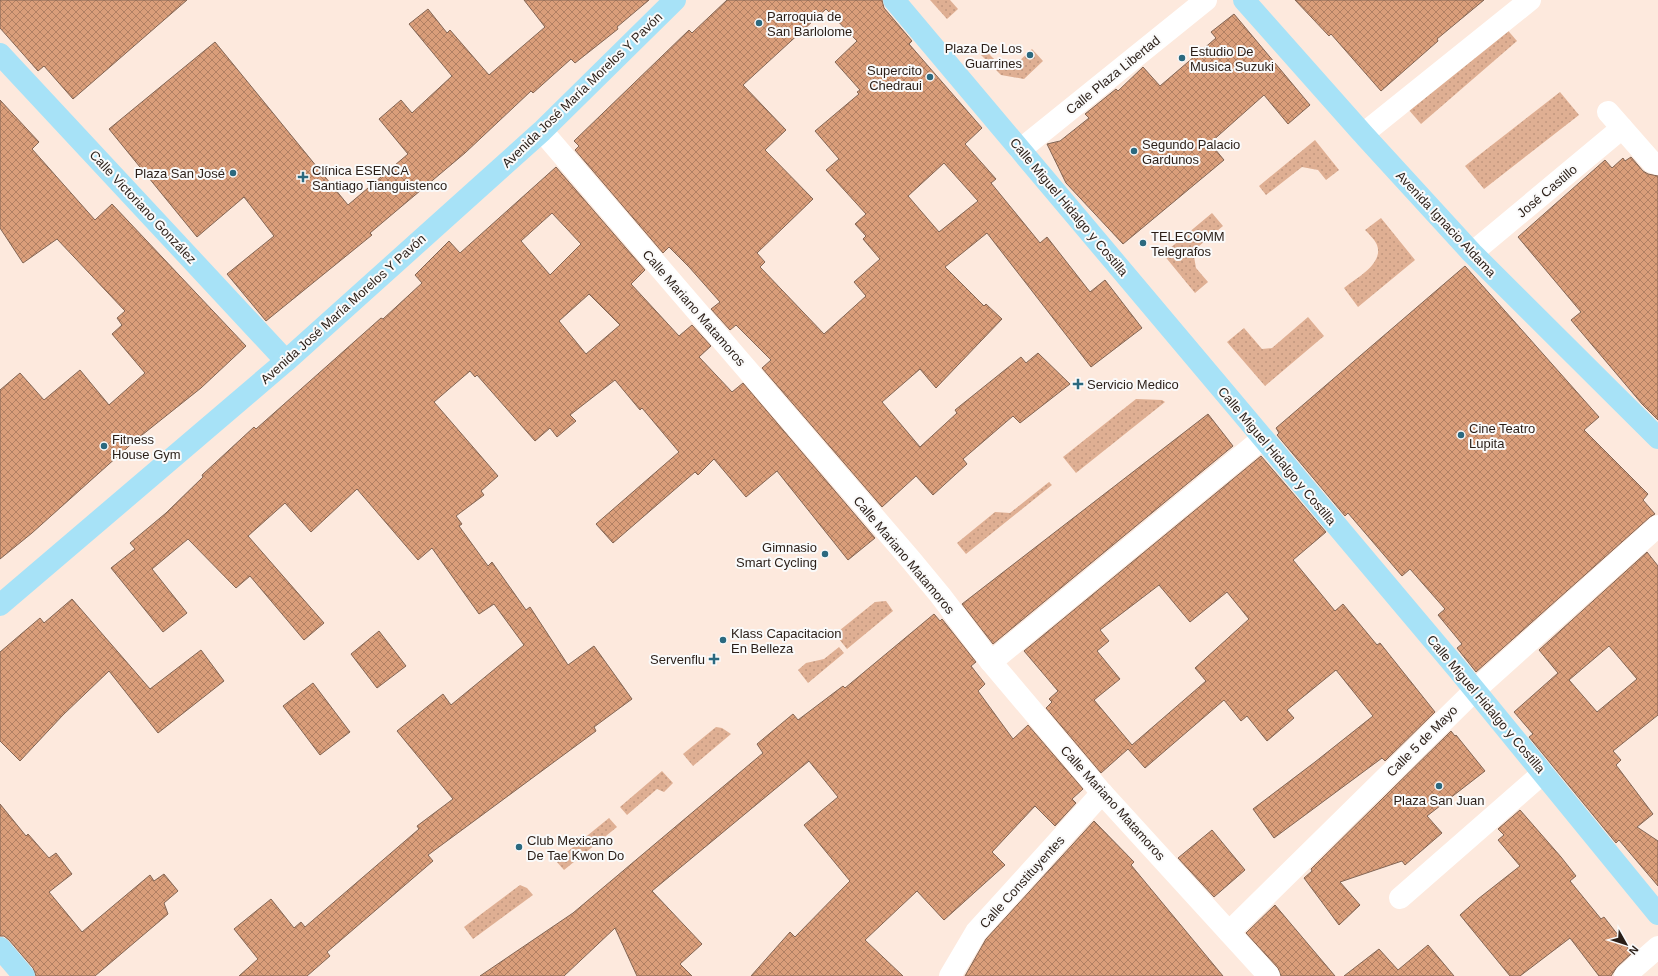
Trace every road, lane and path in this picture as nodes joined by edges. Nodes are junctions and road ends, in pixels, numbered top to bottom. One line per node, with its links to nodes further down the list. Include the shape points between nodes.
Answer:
1 (675, 0): 9 (main road, Avenida José María Morelos Y Pavón)
2 (894, 0): 11 (main road, Calle Miguel Hidalgo y Costilla)
3 (1206, 0): 11 (street, Calle Plaza Libertad)
4 (1244, 0): 10 (main road, Avenida Ignacio Aldama)
5 (1530, 0): 10 (street)
6 (0, 54): 14 (main road, Calle Victoriano González)
7 (1608, 112): 8 (street)
8 (1622, 128): 12 (street); 13 (street, José Castillo)
9 (542, 131): 14 (main road, Avenida José María Morelos Y Pavón); 19 (street, Calle Mariano Matamoros, via 911,560)
10 (1363, 134): 13 (main road, Avenida Ignacio Aldama)
11 (1020, 150): 16 (main road, Calle Miguel Hidalgo y Costilla)
12 (1655, 163)
13 (1472, 253): 15 (main road, Avenida Ignacio Aldama)
14 (286, 361): 18 (main road, Avenida José María Morelos Y Pavón)
15 (1658, 438)
16 (1262, 439): 19 (street); 20 (main road, Calle Miguel Hidalgo y Costilla)
17 (1658, 526): 20 (street, Calle 5 de Mayo)
18 (0, 605)
19 (991, 662): 22 (street, Calle Mariano Matamoros)
20 (1475, 690): 21 (main road, Calle Miguel Hidalgo y Costilla); 25 (street, Calle 5 de Mayo)
21 (1543, 773): 23 (street); 24 (main road, Calle Miguel Hidalgo y Costilla)
22 (1102, 793): 25 (street, Calle Mariano Matamoros); 29 (street, Calle Constituyentes, via 976,932)
23 (1400, 898)
24 (1658, 914)
25 (1229, 932): 30 (street, Calle Mariano Matamoros)
26 (1658, 947): 31 (street)
27 (0, 948): 28 (main road)
28 (24, 976)
29 (950, 976)
30 (1269, 976)
31 (1625, 976)

